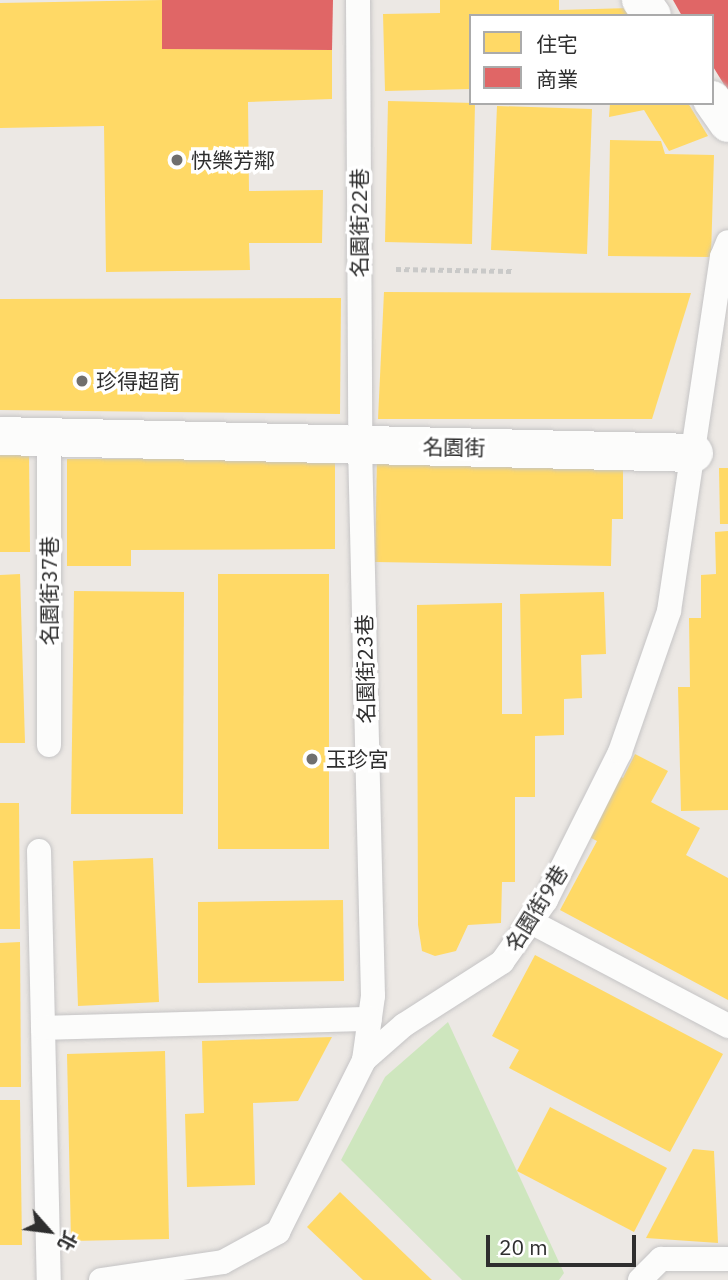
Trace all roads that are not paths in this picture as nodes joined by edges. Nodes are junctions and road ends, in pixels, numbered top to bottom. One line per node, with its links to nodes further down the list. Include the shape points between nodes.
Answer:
1 (358, 0): 7 (lane, 名園街22巷)
2 (714, 103): 3 (street)
3 (728, 122)
4 (728, 242): 8 (lane)
5 (0, 436): 6 (street, 名園街)
6 (49, 437): 7 (street, 名園街); 9 (lane, 名園街37巷)
7 (360, 445): 8 (street, 名園街); 12 (lane, 名園街23巷)
8 (694, 453): 11 (lane, 名園街9巷, via 669,611 620,752)
9 (50, 745)
10 (39, 850): 14 (lane)
11 (531, 922): 13 (lane); 15 (lane, 名園街9巷, via 502,962 404,1025)
12 (370, 1020): 14 (lane); 15 (lane, 名園街23巷)
13 (728, 1026)
14 (43, 1028): 17 (lane)
15 (364, 1060): 18 (lane, 名園街9巷, via 278,1232 223,1262)
16 (728, 1259): 19 (lane, via 661,1259)
17 (49, 1280)
18 (102, 1280)
19 (640, 1280)

